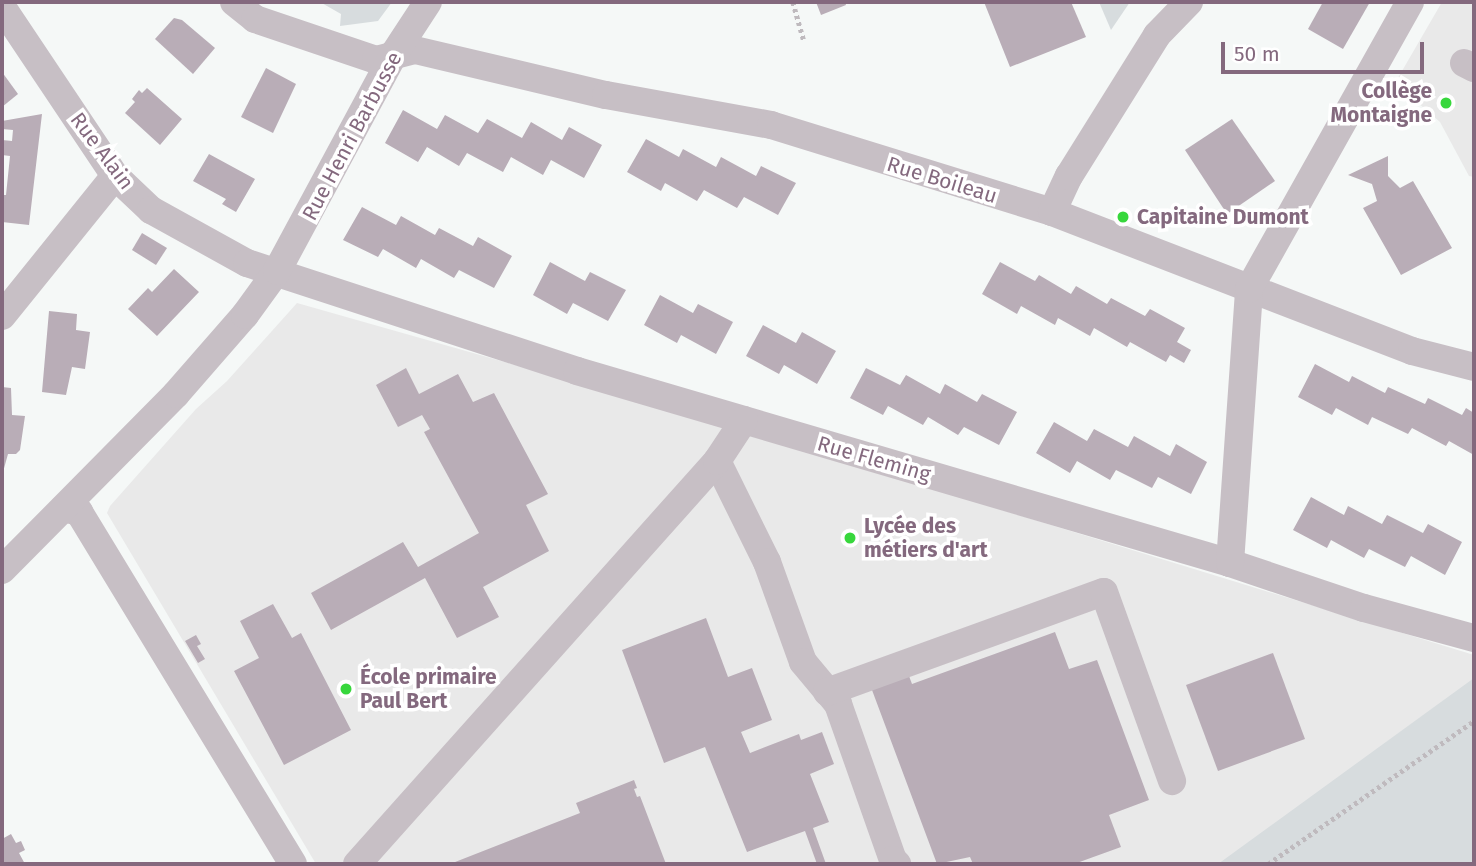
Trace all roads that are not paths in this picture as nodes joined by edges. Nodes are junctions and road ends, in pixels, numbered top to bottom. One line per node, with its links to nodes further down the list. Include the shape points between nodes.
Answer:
1 (234, 2): 6 (street, Rue Boileau, via 255,19 363,57 376,60)
2 (428, 2): 6 (street, Rue Henri Barbusse)
3 (1189, 2): 8 (street, via 1157,35 1069,176)
4 (1410, 2): 10 (street)
5 (2, 7): 7 (street, Rue Alain)
6 (394, 54): 8 (street, Rue Boileau, via 415,50 606,95 771,125); 9 (street, Rue Henri Barbusse)
7 (116, 176): 9 (street, Rue Alain, via 151,210 247,263); 11 (street)
8 (1052, 212): 10 (street, Rue Boileau)
9 (277, 271): 13 (street, Rue Fleming, via 577,371); 15 (street, Rue Henri Barbusse, via 226,339)
10 (1249, 289): 12 (street, Rue Boileau, via 1412,351); 17 (street)
11 (2, 316)
12 (1474, 368)
13 (744, 420): 14 (street); 17 (street, Rue Fleming)
14 (717, 461): 19 (street, via 767,562 803,662); 22 (street)
15 (64, 508): 16 (street, Rue Henri Barbusse); 21 (street, via 79,512)
16 (6, 558)
17 (1230, 563): 18 (street, Rue Fleming, via 1364,608)
18 (1474, 638)
19 (827, 692): 20 (street, via 1104,592); 23 (street, via 838,704)
20 (1172, 781)
21 (293, 864)
22 (357, 864)
23 (897, 864)

